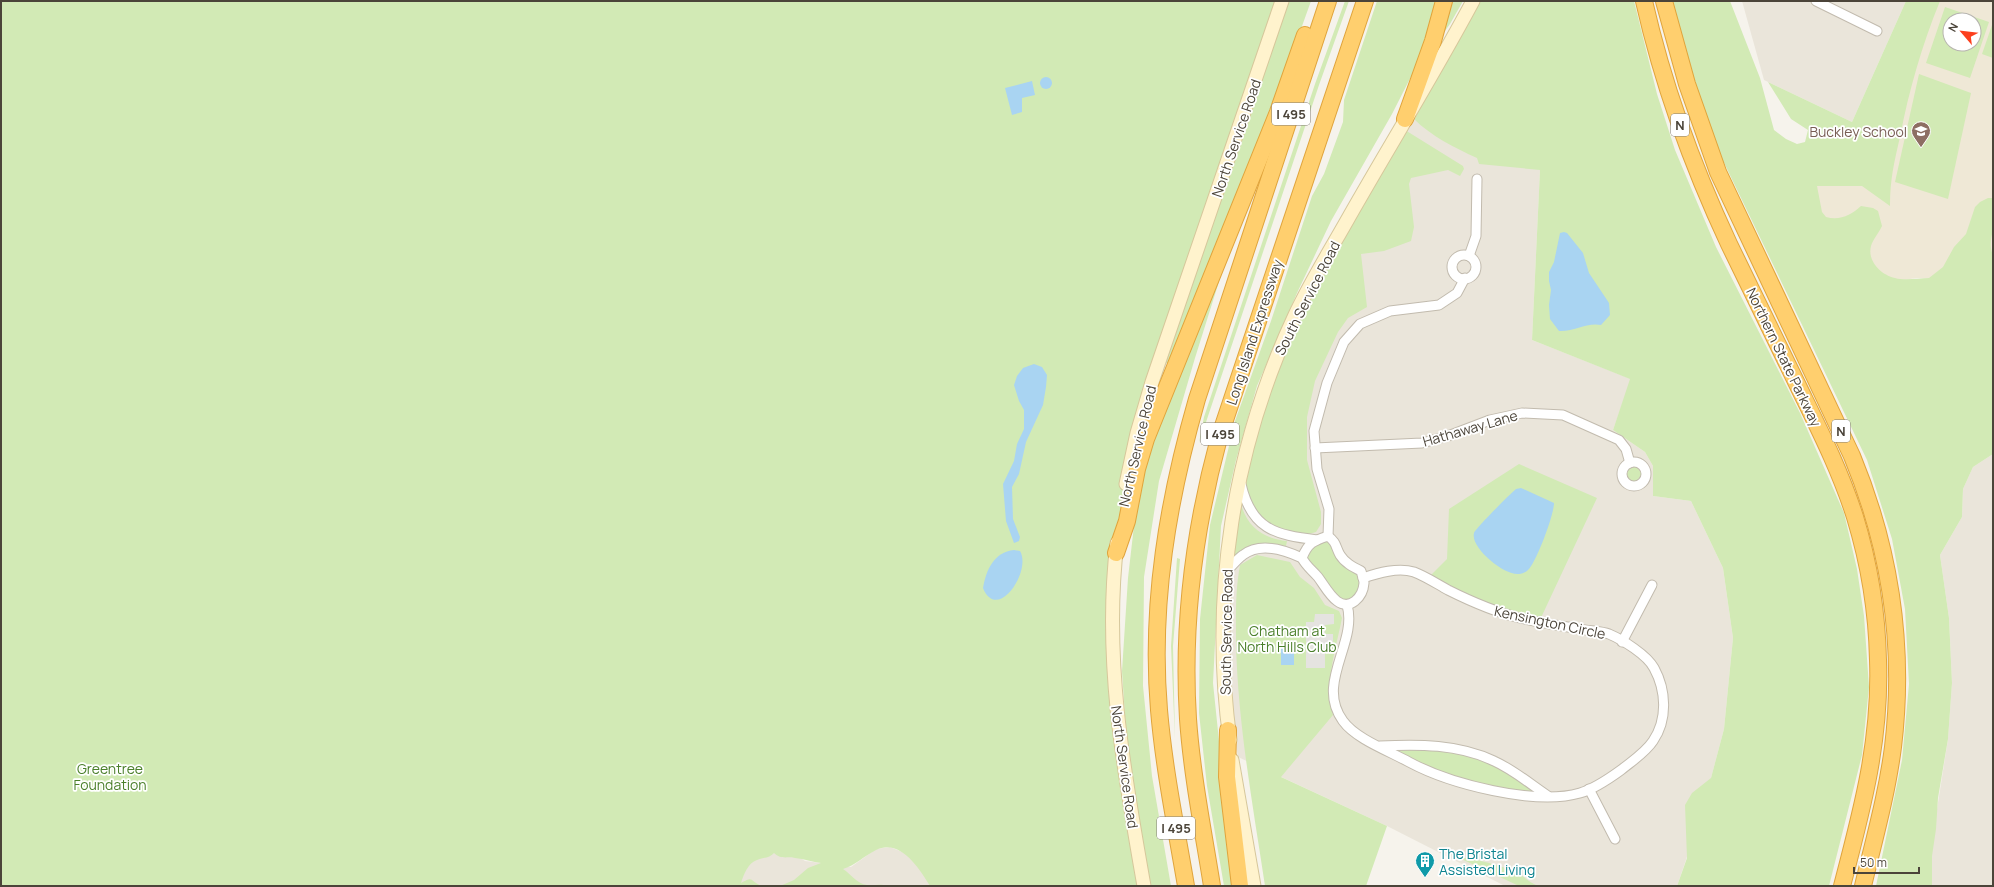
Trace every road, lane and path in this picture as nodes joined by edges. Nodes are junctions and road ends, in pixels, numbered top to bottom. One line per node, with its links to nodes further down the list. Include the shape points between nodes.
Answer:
1 (1282, 1): 20 (main road, North Service Road, via 1146,401 1127,478)
2 (1317, 1): 20 (highway, via 1278,112 1146,439 1137,469 1128,521)
3 (1328, 1): 33 (highway, I 495, via 1197,399 1180,460 1168,521 1158,614 1157,678 1166,770)
4 (1364, 1): 34 (highway, Long Island Expressway / I 495, via 1219,438 1203,499 1189,593 1186,688 1195,782)
5 (1444, 1): 11 (highway, via 1433,41)
6 (1473, 1): 11 (main road, South Service Road)
7 (1644, 1): 37 (highway, Northern State Parkway / N, via 1662,68 1692,158 1717,217 1835,464 1855,518 1867,564 1878,642 1876,726 1865,798)
8 (1664, 1): 38 (highway, Northern State Parkway / N, via 1687,84 1718,172 1852,456 1869,499 1884,554 1895,623 1896,716 1888,779)
9 (1816, 1): 10 (street)
10 (1877, 31)
11 (1405, 119): 17 (main road, South Service Road, via 1292,323 1260,402)
12 (1477, 179): 13 (street, via 1476,236)
13 (1469, 256): 14 (street, via 1474,261 1476,269 1472,275); 14 (street, via 1461,255 1453,264 1455,274)
14 (1465, 278): 15 (street, via 1457,293 1439,305 1390,311 1360,324 1344,342 1326,383 1314,430)
15 (1315, 448): 16 (street, Hathaway Lane, via 1422,443 1490,420 1522,413 1563,415 1618,440 1626,449); 18 (street, via 1317,470 1329,509)
16 (1630, 463)
17 (1240, 478): 19 (street, via 1250,510 1268,529 1286,536); 22 (main road, South Service Road)
18 (1328, 536): 19 (street); 23 (street, via 1336,542 1340,555 1348,565 1361,571)
19 (1317, 540): 21 (street, via 1307,546)
20 (1116, 553): 32 (main road, North Service Road, via 1113,599 1116,700 1122,761)
21 (1302, 558): 22 (street, via 1288,551 1257,549 1244,555); 25 (street, via 1338,603)
22 (1225, 573): 27 (main road, South Service Road, via 1223,652)
23 (1363, 578): 25 (street, via 1362,592 1357,601); 26 (street, Kensington Circle, via 1385,571 1413,572 1488,609 1519,618 1608,634)
24 (1652, 585): 26 (street)
25 (1347, 605): 28 (street, Kensington Circle, via 1350,613 1348,627 1333,683 1335,701 1343,721 1358,735)
26 (1622, 642): 29 (street, Kensington Circle, via 1634,648 1653,666 1663,691 1664,716 1653,741 1641,755 1613,776)
27 (1228, 730): 35 (highway, via 1227,777); 36 (main road, South Service Road)
28 (1378, 746): 30 (street, Kensington Circle, via 1418,767 1469,785 1518,794); 30 (street, via 1423,744 1480,755 1514,771)
29 (1589, 789): 30 (street, Kensington Circle, via 1559,797); 31 (street)
30 (1548, 796)
31 (1616, 840)
32 (1144, 886)
33 (1186, 886)
34 (1212, 886)
35 (1240, 886)
36 (1254, 886)
37 (1842, 886)
38 (1862, 886)

